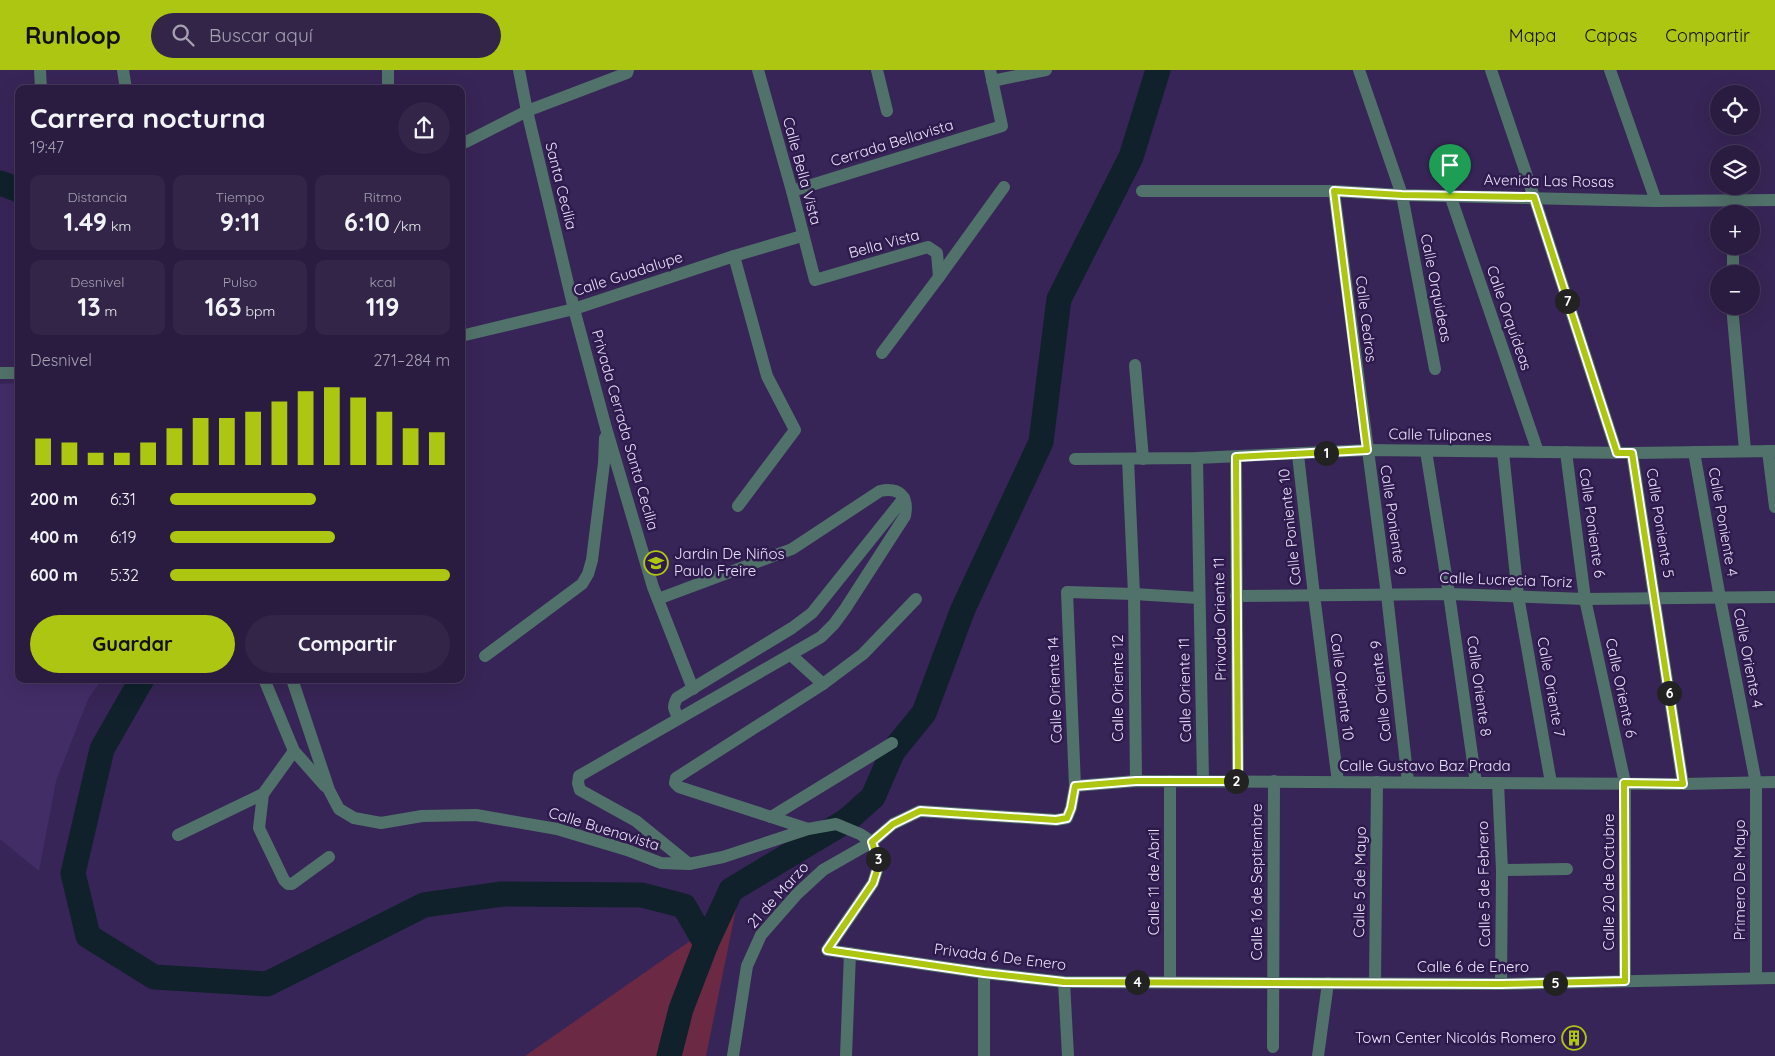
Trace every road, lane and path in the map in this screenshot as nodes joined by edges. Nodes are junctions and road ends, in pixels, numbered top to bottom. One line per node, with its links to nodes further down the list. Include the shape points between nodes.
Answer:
1 (40, 70): 13 (street)
2 (123, 70): 14 (street)
3 (388, 70): 15 (street)
4 (519, 70): 16 (street, Santa Cecilia)
5 (628, 70): 16 (street)
6 (758, 70): 20 (street, Calle Bella Vista)
7 (877, 70): 17 (street)
8 (1046, 70): 12 (street)
9 (1359, 70): 23 (street, Calle Orquideas)
10 (1491, 70): 25 (street)
11 (1610, 70): 26 (street)
12 (991, 75): 20 (street, Cerrada Bellavista, via 1002,126)
13 (41, 85)
14 (125, 85)
15 (388, 85)
16 (527, 111): 18 (street); 34 (street, Santa Cecilia)
17 (887, 111)
18 (465, 142)
19 (1004, 187): 32 (street)
20 (792, 191): 30 (street, Calle Bella Vista)
21 (1142, 191): 22 (street, Avenida Las Rosas)
22 (1334, 191): 23 (street, Avenida Las Rosas); 43 (street, Calle Cedros)
23 (1402, 195): 24 (street, Avenida Las Rosas); 39 (street, Calle Orquideas)
24 (1450, 195): 25 (street, Avenida Las Rosas); 48 (street, Calle Orquídeas)
25 (1534, 197): 26 (street, Avenida Las Rosas); 51 (street)
26 (1656, 200): 27 (street, Avenida Las Rosas)
27 (1734, 200): 28 (street, Avenida Las Rosas); 29 (street)
28 (1775, 200)
29 (1734, 205)
30 (802, 236): 31 (street, Calle Guadalupe); 33 (street, Calle Bella Vista)
31 (734, 256): 34 (street, Calle Guadalupe); 60 (street, via 767,376 795,430)
32 (939, 277): 33 (street, Bella Vista, via 937,252 928,247); 37 (street)
33 (815, 280)
34 (574, 309): 36 (street, Calle Guadalupe); 42 (street, Privada Cerrada Santa Cecilia)
35 (1733, 315): 44 (street)
36 (465, 335)
37 (882, 353)
38 (1135, 365): 58 (street)
39 (1435, 369)
40 (0, 373): 41 (street)
41 (15, 373)
42 (606, 428): 62 (street, Privada Cerrada Santa Cecilia); 76 (street, via 588,574 582,584)
43 (1367, 450): 45 (street, Calle Tulipanes); 53 (street, Calle Tulipanes); 65 (street, Calle Poniente 9)
44 (1745, 450): 46 (street, Calle Tulipanes); 50 (street, Calle Tulipanes)
45 (1426, 451): 47 (street, Calle Tulipanes); 64 (street, Calle Oriente 8)
46 (1772, 451): 61 (street)
47 (1502, 452): 48 (street, Calle Tulipanes); 68 (street, Calle Oriente 7)
48 (1538, 452): 49 (street, Calle Tulipanes)
49 (1566, 452): 51 (street, Calle Tulipanes); 74 (street, Calle Poniente 6)
50 (1694, 452): 52 (street, Calle Tulipanes); 72 (street, Calle Poniente 4)
51 (1617, 453): 52 (street, Calle Tulipanes)
52 (1632, 453): 71 (street, Calle Poniente 5)
53 (1298, 454): 54 (street, Calle Tulipanes); 67 (street, Calle Poniente 10)
54 (1236, 457): 55 (street, Calle Tulipanes); 66 (street, Privada Oriente 11)
55 (1198, 458): 58 (street, Calle Tulipanes); 70 (street, Calle Oriente 11)
56 (1075, 459): 57 (street, Calle Tulipanes)
57 (1128, 459): 58 (street, Calle Tulipanes); 63 (street, Calle Oriente 12)
58 (1143, 459)
59 (904, 498): 62 (street, via 890,489 880,491 792,548); 75 (street, via 907,506 904,516 834,624 821,637); 80 (street, via 812,613)
60 (738, 506)
61 (1775, 507)
62 (655, 593): 80 (street, Privada Cerrada Santa Cecilia)
63 (1134, 594): 70 (street); 84 (street, Calle Oriente 12); 99 (street, Calle Oriente 14, via 1067,592)
64 (1449, 594): 65 (street, Calle Lucrecia Toriz); 68 (street, Calle Lucrecia Toriz); 93 (street, Calle Oriente 8)
65 (1387, 595): 67 (street, Calle Lucrecia Toriz); 91 (street, Calle Oriente 9)
66 (1236, 596): 67 (street, Calle Lucrecia Toriz); 87 (street, Privada Oriente 11)
67 (1314, 596): 89 (street, Calle Oriente 10)
68 (1518, 596): 74 (street, Calle Lucrecia Toriz); 95 (street, Calle Oriente 7)
69 (1775, 597): 72 (street, Calle Lucrecia Toriz)
70 (1199, 598): 86 (street, Calle Oriente 11)
71 (1655, 598): 72 (street, Calle Lucrecia Toriz); 74 (street, Calle Lucrecia Toriz); 98 (street, Calle Poniente 5)
72 (1720, 598): 97 (street, Calle Oriente 4)
73 (916, 599): 79 (street, via 863,654)
74 (1585, 599): 96 (street, Calle Oriente 6)
75 (792, 655): 79 (street); 81 (street)
76 (485, 656)
77 (266, 683): 83 (street)
78 (293, 683): 100 (street, Calle Buenavista)
79 (823, 684): 102 (street, via 676,778 675,783 679,787)
80 (693, 689): 81 (street, via 673,704)
81 (679, 718): 107 (street, via 579,776 578,783 580,790 636,821)
82 (892, 743): 102 (street)
83 (294, 751): 100 (street); 101 (street)
84 (1136, 781): 85 (street, Calle Gustavo Baz Prada); 99 (street, Calle Gustavo Baz Prada)
85 (1170, 781): 86 (street, Calle Gustavo Baz Prada); 116 (street, Calle 11 de Abril)
86 (1203, 781): 87 (street, Calle Gustavo Baz Prada)
87 (1238, 781): 88 (street, Calle Gustavo Baz Prada)
88 (1274, 781): 89 (street, Calle Gustavo Baz Prada); 117 (street, Calle 16 de Septiembre)
89 (1338, 782): 90 (street, Calle Gustavo Baz Prada)
90 (1377, 782): 91 (street, Calle Gustavo Baz Prada); 119 (street, Calle 5 de Mayo)
91 (1408, 782): 93 (street, Calle Gustavo Baz Prada)
92 (1775, 782): 97 (street, Calle Gustavo Baz Prada)
93 (1476, 783): 94 (street, Calle Gustavo Baz Prada)
94 (1498, 783): 95 (street, Calle Gustavo Baz Prada); 109 (street, Calle 5 de Febrero)
95 (1551, 783): 96 (street, Calle Gustavo Baz Prada)
96 (1624, 783): 98 (street, Calle Gustavo Baz Prada); 114 (street, Calle 20 de Octubre)
97 (1756, 783): 98 (street, Calle Gustavo Baz Prada); 112 (street, Primero De Mayo)
98 (1683, 784)
99 (1075, 786): 105 (street, Calle Oriente 14, via 1067,818 1056,820 920,811 893,824)
100 (329, 790): 107 (street, Calle Buenavista, via 339,809 354,818 381,823 422,816 476,815 557,828 662,863)
101 (263, 794): 104 (street); 106 (street, via 259,828 288,884)
102 (771, 817): 103 (street)
103 (808, 829): 105 (street, Calle Buenavista, via 836,824); 107 (street, Calle Buenavista, via 756,848)
104 (178, 835)
105 (872, 842): 110 (street, Privada 6 De Enero, via 879,864 873,883 827,950); 122 (street, 21 de Marzo, via 823,870 761,935 747,966)
106 (329, 857)
107 (689, 864)
108 (1567, 869): 109 (street)
109 (1502, 870): 120 (street, Calle 5 de Febrero)
110 (850, 953): 111 (street, Privada 6 De Enero); 123 (street)
111 (984, 973): 115 (street, Privada 6 De Enero); 124 (street)
112 (1756, 978): 113 (street, Calle 6 de Enero); 114 (street, Calle 6 de Enero)
113 (1775, 978)
114 (1625, 981): 120 (street, Calle 6 de Enero)
115 (1064, 982): 116 (street, Privada 6 De Enero); 125 (street)
116 (1170, 982): 117 (street, Calle 6 de Enero)
117 (1273, 982): 118 (street, Calle 6 de Enero); 121 (street, Calle 16 de Septiembre)
118 (1328, 983): 119 (street, Calle 6 de Enero); 126 (street)
119 (1375, 983): 120 (street, Calle 6 de Enero)
120 (1501, 984)
121 (1272, 1047)
122 (733, 1056)
123 (846, 1056)
124 (984, 1056)
125 (1068, 1056)
126 (1318, 1056)

